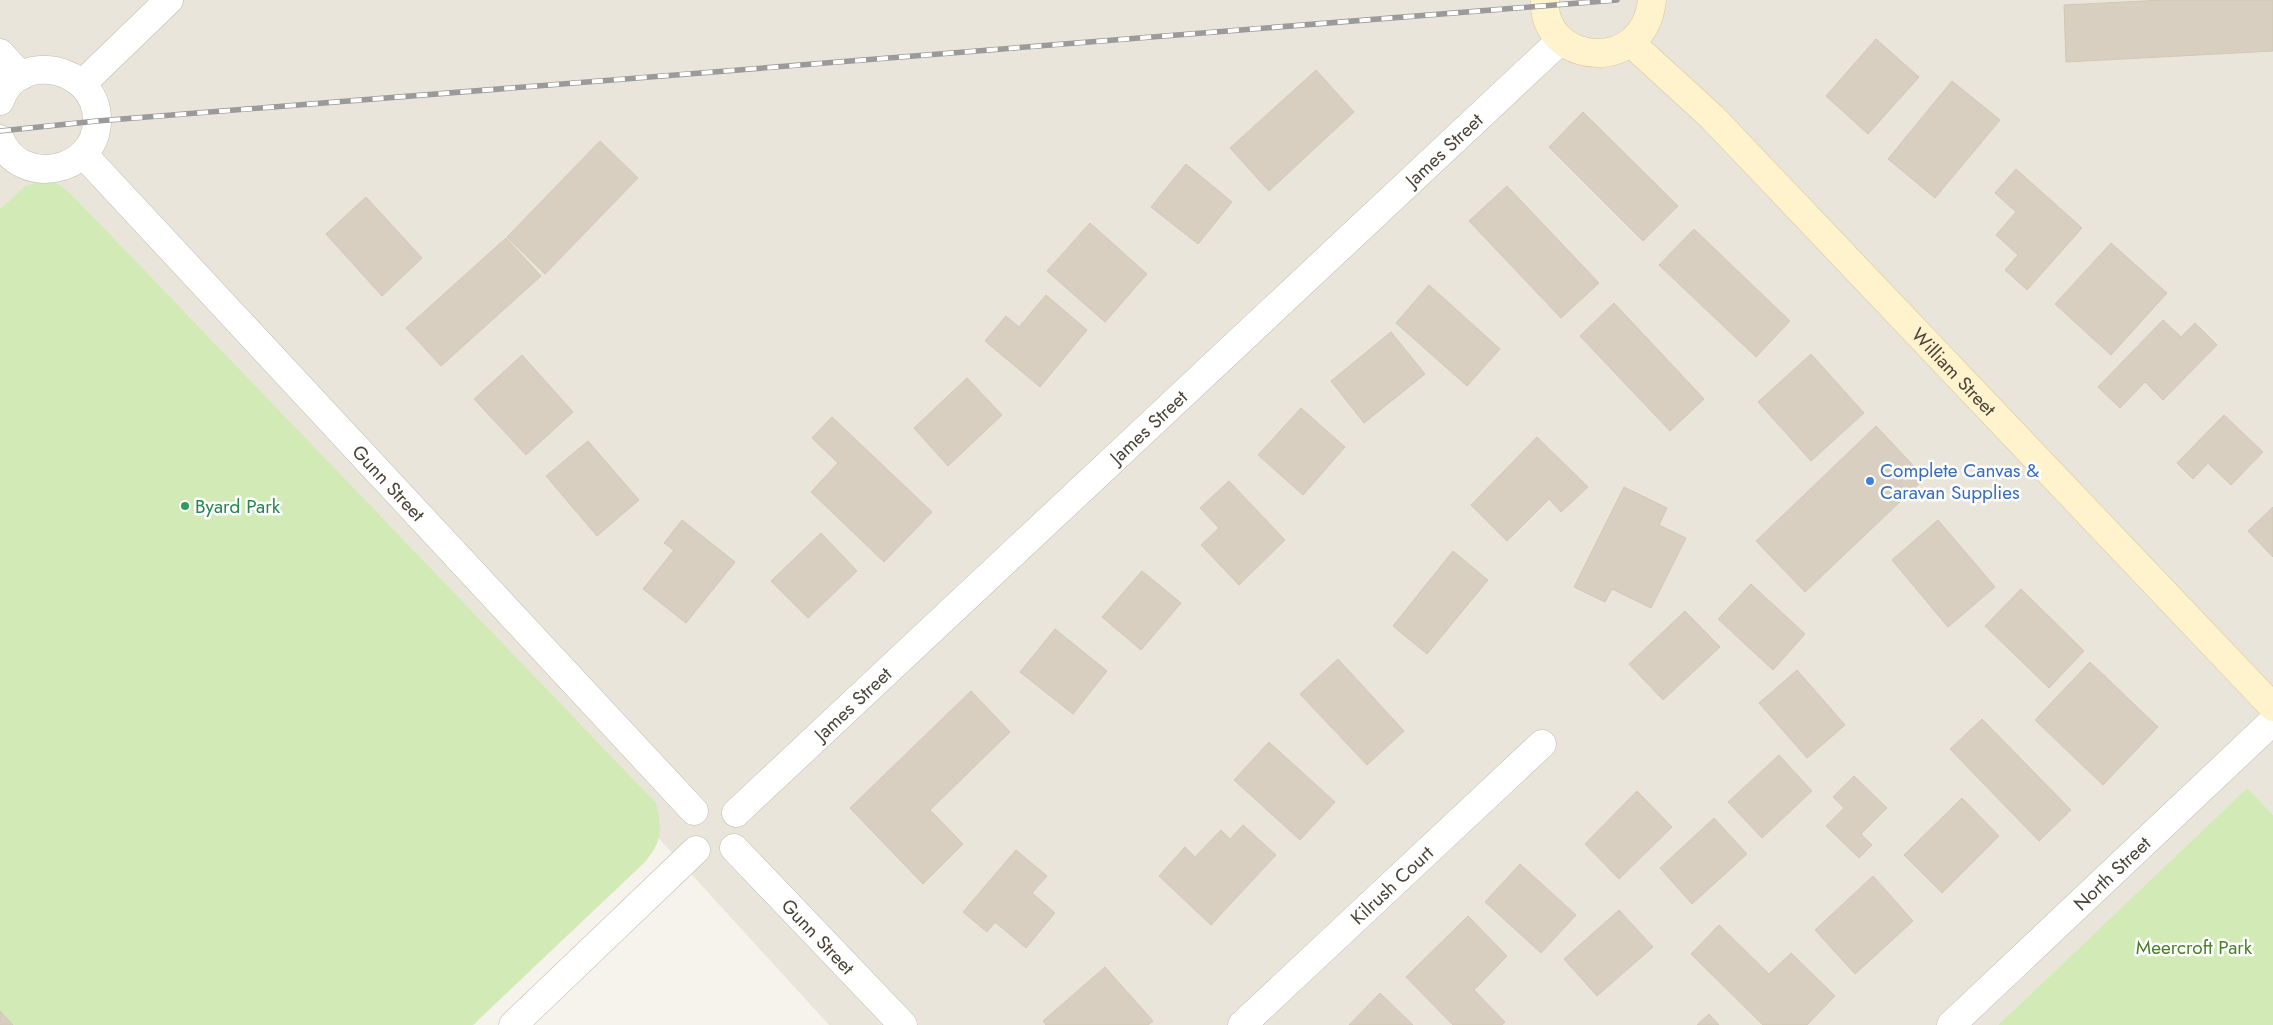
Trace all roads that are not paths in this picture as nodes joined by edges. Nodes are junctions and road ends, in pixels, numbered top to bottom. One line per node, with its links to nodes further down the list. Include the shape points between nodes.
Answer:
1 (169, 0): 8 (street)
2 (1545, 0): 4 (street, via 1550,25)
3 (1652, 0): 5 (street, via 1644,29)
4 (1561, 40): 5 (street, via 1576,50 1595,54 1614,52); 16 (street, James Street)
5 (1631, 43): 12 (street, William Street, via 1712,117)
6 (0, 53): 7 (street)
7 (21, 76): 8 (street, via 38,70 55,70 74,77); 9 (street)
8 (82, 84): 10 (street, via 94,104 97,122 93,139)
9 (0, 101)
10 (83, 154): 11 (street, via 69,165 52,170 34,169); 15 (street, Gunn Street)
11 (4, 156)
12 (2273, 707)
13 (2273, 721): 22 (street, North Street)
14 (1542, 744): 21 (street, Kilrush Court)
15 (694, 810): 16 (street, via 710,802 720,802); 18 (street, via 688,819 687,834)
16 (736, 813): 17 (street, via 741,831)
17 (734, 848): 18 (street, via 717,856); 20 (street, Gunn Street)
18 (696, 850): 19 (street)
19 (514, 1025)
20 (903, 1025)
21 (1242, 1025)
22 (1951, 1025)

